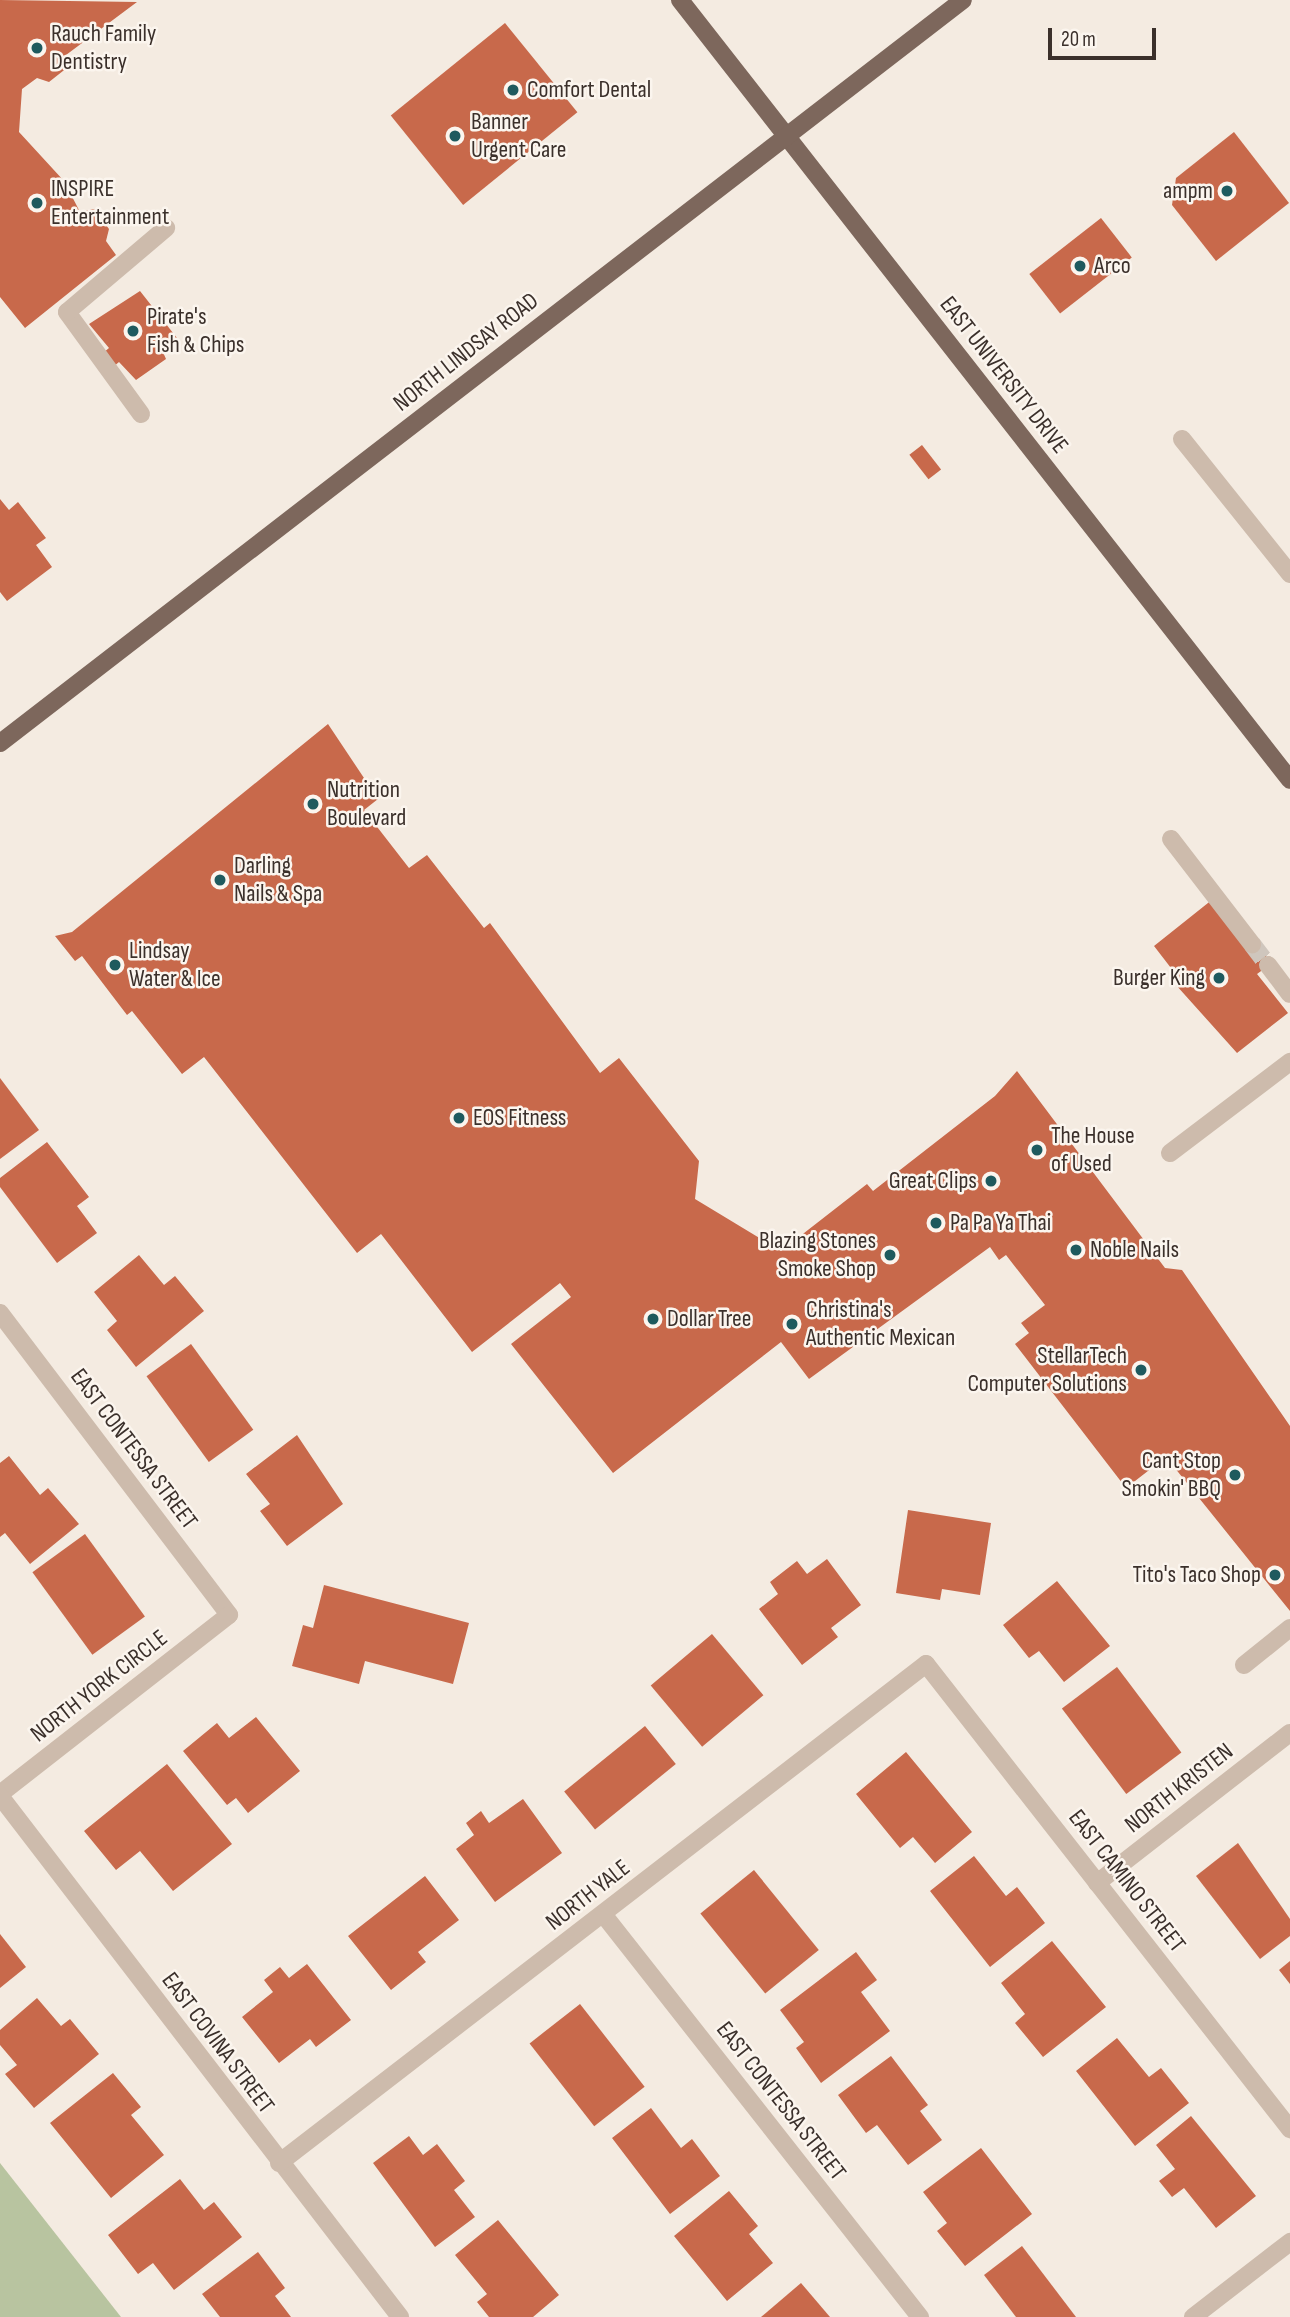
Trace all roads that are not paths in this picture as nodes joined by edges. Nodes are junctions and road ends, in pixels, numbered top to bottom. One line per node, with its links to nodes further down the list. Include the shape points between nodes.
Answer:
1 (680, 0): 3 (main road, EAST UNIVERSITY DRIVE)
2 (963, 0): 3 (main road, NORTH LINDSAY ROAD)
3 (786, 136): 8 (main road, NORTH LINDSAY ROAD); 9 (main road, EAST UNIVERSITY DRIVE)
4 (166, 228): 5 (street, via 67,313)
5 (141, 414)
6 (1182, 439): 7 (street)
7 (1290, 574)
8 (1, 740)
9 (1290, 780)
10 (1171, 839): 11 (street)
11 (1252, 944)
12 (1268, 965): 13 (street)
13 (1290, 994)
14 (1290, 1062): 15 (street)
15 (1170, 1153)
16 (0, 1313): 17 (street, EAST CONTESSA STREET)
17 (229, 1615): 22 (street, NORTH YORK CIRCLE)
18 (1290, 1628): 20 (street)
19 (926, 1664): 23 (street, EAST CAMINO STREET); 24 (street, NORTH YALE)
20 (1244, 1665)
21 (1290, 1732): 23 (street, NORTH KRISTEN)
22 (0, 1795): 26 (street, EAST COVINA STREET)
23 (1097, 1882): 25 (street, EAST CAMINO STREET)
24 (603, 1914): 26 (street, NORTH YALE); 29 (street, EAST CONTESSA STREET)
25 (1290, 2129)
26 (278, 2163): 28 (street, EAST COVINA STREET)
27 (1290, 2242): 30 (street)
28 (400, 2317)
29 (920, 2317)
30 (1193, 2317)

